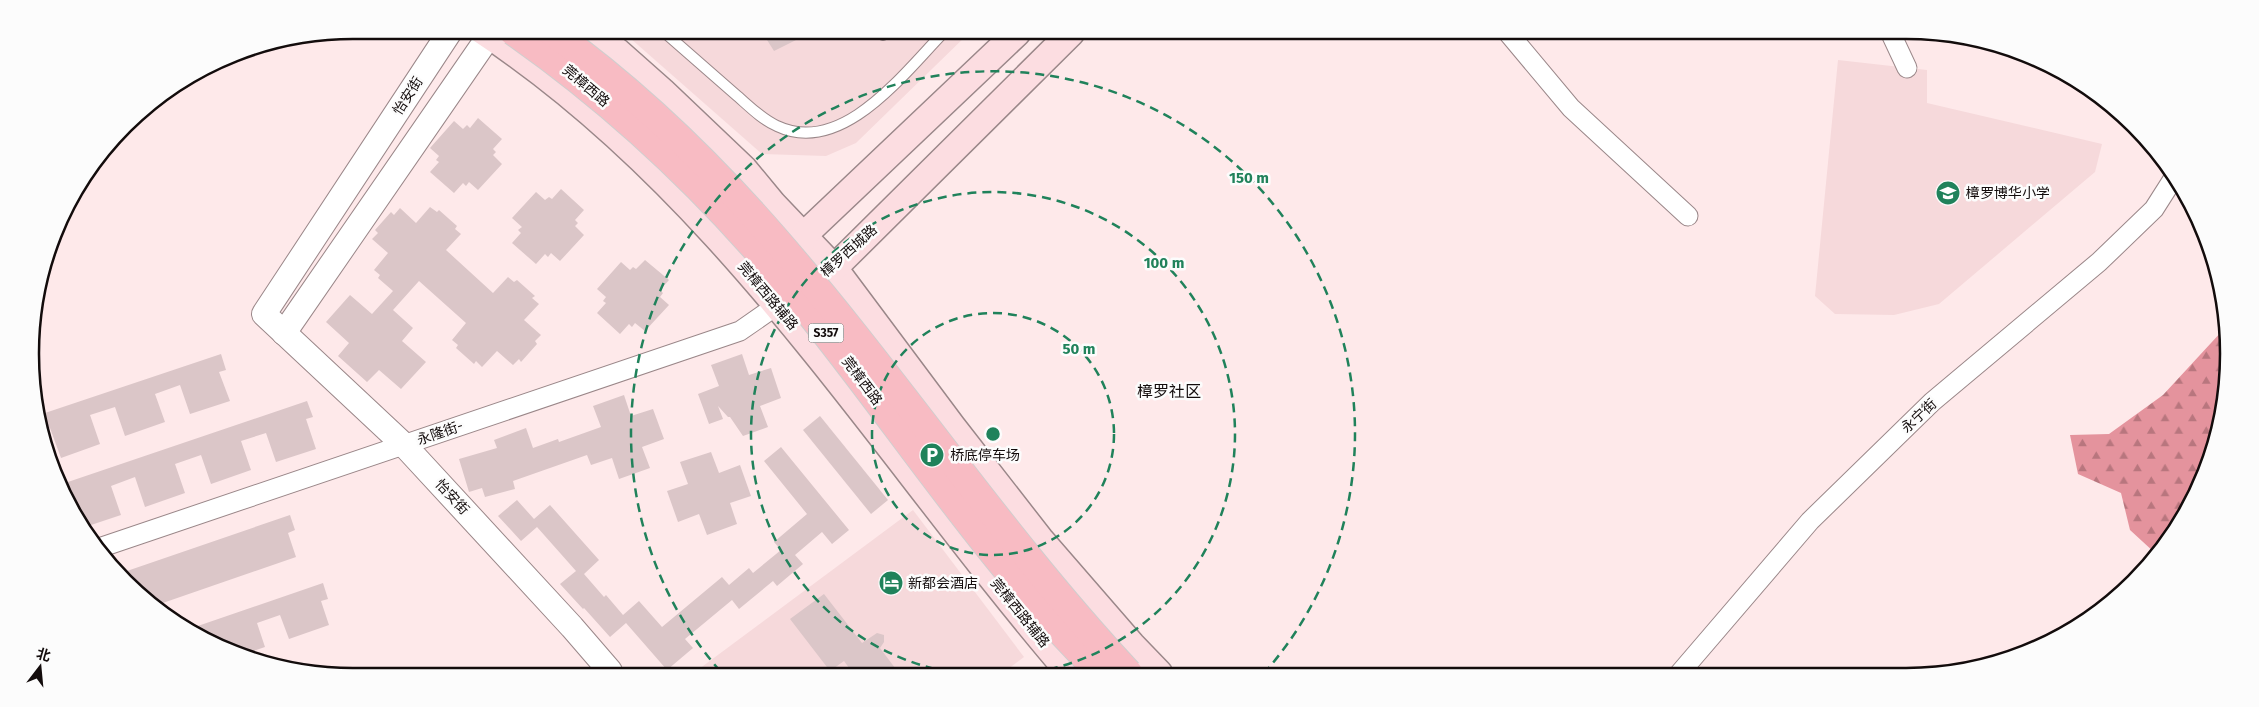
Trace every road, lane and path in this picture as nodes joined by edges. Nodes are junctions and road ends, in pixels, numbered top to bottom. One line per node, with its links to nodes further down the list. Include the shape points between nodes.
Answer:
1 (444, 39): 19 (street, 怡安街, via 264,314)
2 (489, 39): 19 (street)
3 (502, 39): 18 (main road, 莞樟西路辅路, via 640,158 728,249)
4 (506, 39): 26 (main road, 莞樟西路 / S357, bridge, via 591,90 712,201 821,326 1020,585)
5 (561, 39): 27 (main road, 莞樟西路 / S357, bridge, via 644,106 743,203 849,328 1045,579)
6 (604, 39): 16 (main road, via 744,169)
7 (672, 39): 8 (lane, via 776,126 796,133 815,133 853,119 891,87)
8 (937, 39)
9 (1011, 39): 16 (main road)
10 (1065, 39): 17 (main road, 樟罗西城路)
11 (1513, 39): 15 (street, via 1571,108)
12 (1893, 39): 13 (street)
13 (1907, 68)
14 (2170, 184): 29 (street, 永宁街, via 2154,209 2099,262 1932,402 1810,521)
15 (1688, 216)
16 (804, 235): 17 (main road); 18 (main road)
17 (834, 268): 18 (main road, 樟罗西城路); 20 (main road)
18 (776, 306): 21 (main road, 莞樟西路辅路); 22 (street, 永隆街-, via 740,331)
19 (284, 333): 22 (street, 怡安街)
20 (924, 389): 21 (main road, via 904,378 881,383 873,391 869,404); 28 (main road, via 1040,540)
21 (874, 428): 25 (main road, 莞樟西路辅路, via 942,509 975,559)
22 (404, 445): 23 (street, 永隆街-); 24 (street, 怡安街)
23 (105, 546)
24 (607, 668)
25 (1066, 668)
26 (1096, 668)
27 (1124, 668)
28 (1154, 668)
29 (1684, 668)

